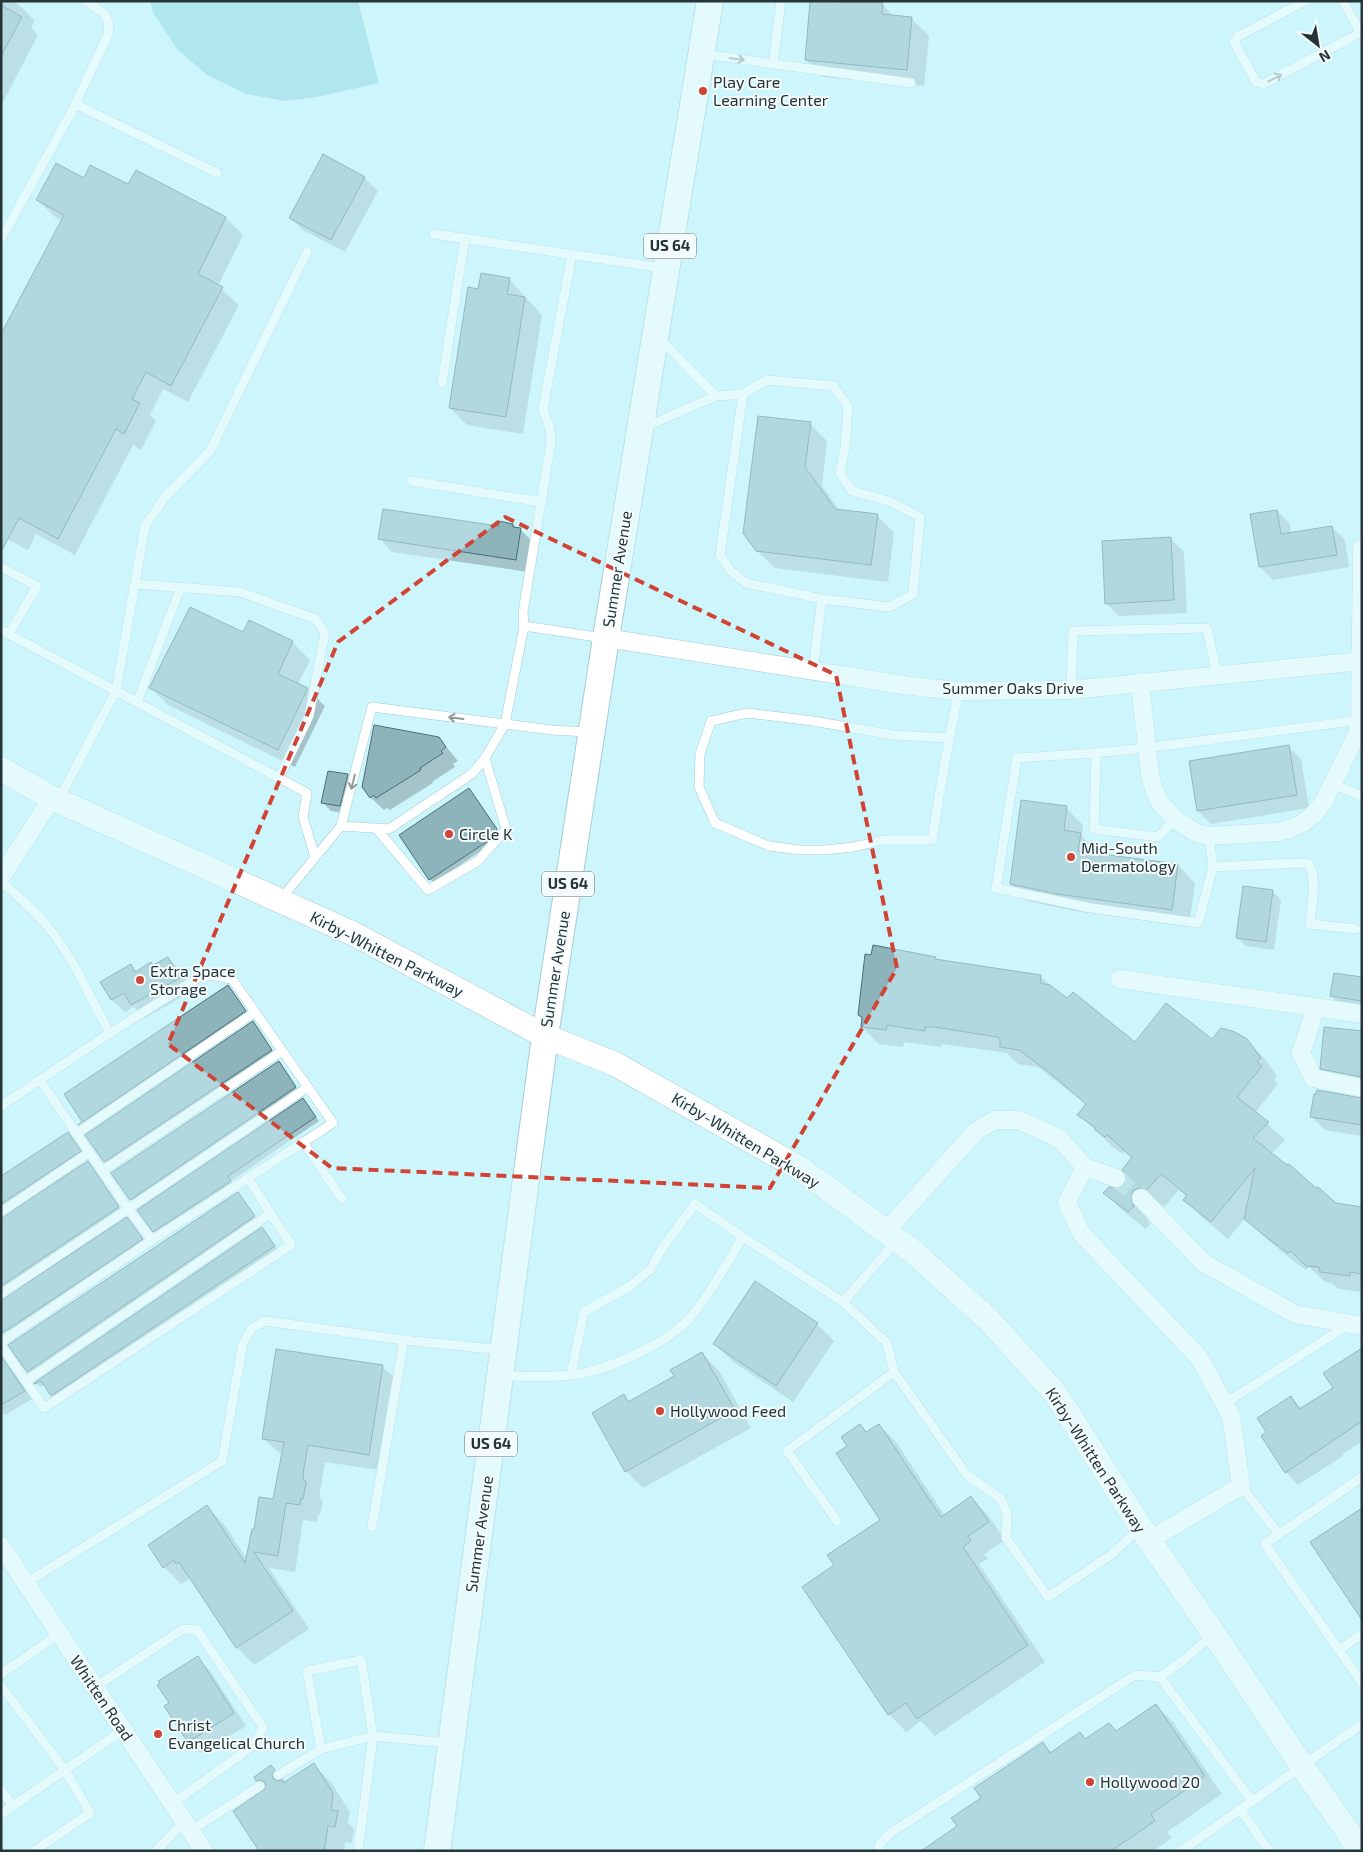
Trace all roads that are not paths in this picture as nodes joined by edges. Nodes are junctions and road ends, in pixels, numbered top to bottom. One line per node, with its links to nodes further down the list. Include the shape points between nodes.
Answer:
1 (86, 1): 9 (lane, via 102,11 110,26)
2 (710, 1): 6 (main road, Summer Avenue / US 64)
3 (781, 1): 7 (lane)
4 (1305, 1): 5 (lane, one-way to 5, via 1237,37 1234,42 1256,82 1263,84 1358,34)
5 (1343, 1)
6 (700, 54): 7 (lane, one-way to 7); 16 (main road, Summer Avenue / US 64)
7 (773, 64): 8 (lane)
8 (911, 83)
9 (75, 104): 10 (lane); 13 (lane)
10 (217, 173)
11 (434, 234): 12 (lane)
12 (465, 238): 15 (lane); 18 (lane)
13 (1, 239)
14 (307, 252): 26 (lane, via 210,451 165,497 145,526)
15 (572, 254): 16 (lane); 23 (lane, via 544,409 551,442)
16 (666, 268): 17 (main road, Summer Avenue / US 64)
17 (655, 334): 20 (lane); 21 (main road, Summer Avenue / US 64)
18 (442, 383)
19 (743, 394): 20 (lane); 28 (lane, via 720,555 730,570 746,583); 28 (lane, via 767,380 833,386 848,406 840,473 852,491 890,500 920,517 913,594 889,607)
20 (716, 396): 21 (lane)
21 (640, 430): 31 (main road, Summer Avenue / US 64)
22 (412, 481): 23 (lane)
23 (541, 502): 29 (lane, via 523,612)
24 (1362, 549): 32 (street)
25 (1, 567): 30 (lane, via 37,586)
26 (135, 584): 27 (lane); 36 (lane)
27 (180, 587): 39 (lane); 48 (lane, via 240,592 316,619 325,633 309,716)
28 (822, 598): 33 (lane)
29 (524, 626): 31 (lane); 41 (lane)
30 (5, 632): 36 (lane)
31 (606, 638): 33 (street, Summer Oaks Drive); 42 (main road, Summer Avenue / US 64)
32 (1361, 660): 34 (street, Summer Oaks Drive); 40 (street)
33 (813, 670): 38 (street, Summer Oaks Drive)
34 (1216, 674): 35 (street, Summer Oaks Drive); 37 (lane, via 1207,628 1073,631)
35 (1140, 682): 37 (street, Summer Oaks Drive); 44 (street)
36 (116, 690): 39 (lane); 51 (lane)
37 (1071, 690): 38 (street, Summer Oaks Drive)
38 (959, 692): 43 (lane)
39 (137, 702): 48 (lane)
40 (1360, 720): 44 (lane); 49 (street, via 1357,734)
41 (505, 724): 42 (lane); 46 (lane); 53 (lane, one-way to 53, via 372,707)
42 (592, 732): 67 (main road, Summer Avenue / US 64)
43 (949, 738): 43 (lane, via 932,840 883,840 824,850 769,846 715,823 699,787 700,754 711,721 747,713 893,736)
44 (1146, 748): 45 (lane); 52 (street, via 1154,790 1161,804)
45 (1096, 753): 52 (lane, via 1094,829 1158,836); 57 (lane, via 1017,758 996,888 1091,908 1198,923)
46 (484, 758): 54 (lane, via 473,773 390,829); 54 (lane, via 506,828 478,861 428,890)
47 (1, 769): 51 (main road, Kirby-Whitten Parkway)
48 (279, 778): 56 (lane, via 307,793 303,817)
49 (1333, 784): 50 (lane); 55 (street, via 1313,815 1289,829)
50 (1362, 796)
51 (55, 799): 58 (street); 60 (main road, Kirby-Whitten Parkway)
52 (1175, 819): 55 (street, via 1196,833)
53 (341, 826): 54 (lane); 56 (lane)
54 (376, 828)
55 (1209, 836): 57 (lane)
56 (315, 857): 60 (lane)
57 (1213, 867): 61 (lane, via 1309,864 1314,878 1310,924)
58 (1, 877)
59 (1, 882): 66 (lane, via 48,927)
60 (279, 900): 67 (main road, Kirby-Whitten Parkway, via 354,934)
61 (1356, 929)
62 (1120, 979): 63 (street)
63 (1316, 1007): 65 (street); 71 (street, via 1301,1053 1313,1078)
64 (255, 1012): 66 (lane, via 232,979 201,976); 68 (lane); 73 (lane)
65 (1362, 1014)
66 (110, 1033): 69 (lane)
67 (545, 1036): 85 (main road, Kirby-Whitten Parkway, via 616,1064 802,1169); 93 (main road, Summer Avenue / US 64)
68 (282, 1050): 70 (lane); 77 (lane)
69 (40, 1080): 72 (lane); 73 (lane)
70 (308, 1087): 74 (lane, via 333,1123); 82 (lane)
71 (1362, 1088)
72 (1, 1106)
73 (77, 1133): 75 (lane)
74 (303, 1142): 78 (lane); 80 (lane)
75 (90, 1152): 77 (lane); 83 (lane)
76 (1085, 1167): 79 (street); 85 (street, via 1060,1139 1020,1120 995,1120 976,1131); 98 (street, via 1067,1202 1081,1233 1200,1360)
77 (102, 1170): 82 (lane)
78 (248, 1178): 84 (lane); 87 (lane)
79 (1116, 1178)
80 (342, 1198)
81 (1141, 1198): 90 (street, via 1204,1262 1296,1314)
82 (128, 1208): 87 (lane); 88 (lane)
83 (1, 1212)
84 (271, 1213): 97 (lane); 97 (lane, via 291,1245 44,1408)
85 (891, 1236): 89 (lane); 103 (main road, Kirby-Whitten Parkway, via 988,1319 1055,1393)
86 (743, 1238): 89 (lane); 95 (lane, via 692,1316 677,1330 641,1352 608,1366); 95 (lane, via 695,1204 651,1269 630,1286 584,1312)
87 (152, 1240): 92 (lane)
88 (1, 1294)
89 (843, 1302): 94 (lane, via 887,1343)
90 (1356, 1325): 98 (lane)
91 (404, 1340): 93 (lane); 102 (lane); 106 (lane, via 265,1321 252,1328 243,1342 222,1461)
92 (1, 1344): 97 (lane)
93 (502, 1350): 96 (main road, Summer Avenue / US 64)
94 (894, 1372): 101 (lane, via 787,1451); 103 (lane, via 967,1474 1001,1499 1007,1514 1006,1538 1048,1596)
95 (571, 1374): 96 (lane)
96 (500, 1376): 119 (main road, Summer Avenue / US 64)
97 (26, 1381)
98 (1224, 1404): 100 (street, via 1231,1416)
99 (1362, 1477): 104 (lane)
100 (1241, 1486): 103 (street); 104 (lane)
101 (837, 1520)
102 (372, 1527)
103 (1145, 1533): 108 (main road, Kirby-Whitten Parkway)
104 (1279, 1534): 110 (lane, via 1265,1544)
105 (1, 1546): 106 (street, Whitten Road)
106 (26, 1583): 107 (street, Whitten Road)
107 (60, 1634): 111 (lane); 115 (street, Whitten Road)
108 (1214, 1634): 112 (lane); 121 (main road, Kirby-Whitten Parkway)
109 (1362, 1634): 110 (lane)
110 (1339, 1650): 113 (lane)
111 (1, 1674)
112 (1160, 1677): 126 (lane); 137 (lane, via 1135,1675 889,1834)
113 (1362, 1683)
114 (1, 1686): 122 (lane)
115 (95, 1687): 117 (street, Whitten Road); 127 (lane, via 183,1629 196,1630 263,1727 254,1745)
116 (1362, 1724): 121 (lane)
117 (123, 1730): 122 (lane); 127 (street, Whitten Road)
118 (373, 1736): 119 (lane); 120 (lane); 120 (lane, via 361,1660 307,1671); 135 (lane)
119 (451, 1744): 136 (main road, Summer Avenue / US 64)
120 (322, 1749): 123 (lane)
121 (1302, 1766): 126 (lane); 140 (main road, Kirby-Whitten Parkway)
122 (65, 1770): 128 (lane); 132 (lane, via 90,1814)
123 (278, 1775)
124 (260, 1786): 131 (lane)
125 (1, 1790): 128 (lane)
126 (1252, 1801): 129 (lane)
127 (172, 1804): 131 (street, Whitten Road)
128 (13, 1806): 130 (lane)
129 (1240, 1809): 138 (lane); 139 (lane)
130 (1, 1814)
131 (187, 1826): 133 (lane); 134 (street, Whitten Road)
132 (34, 1851)
133 (156, 1851)
134 (204, 1851)
135 (358, 1851)
136 (437, 1851)
137 (878, 1851)
138 (1181, 1851)
139 (1269, 1851)
140 (1361, 1851)

